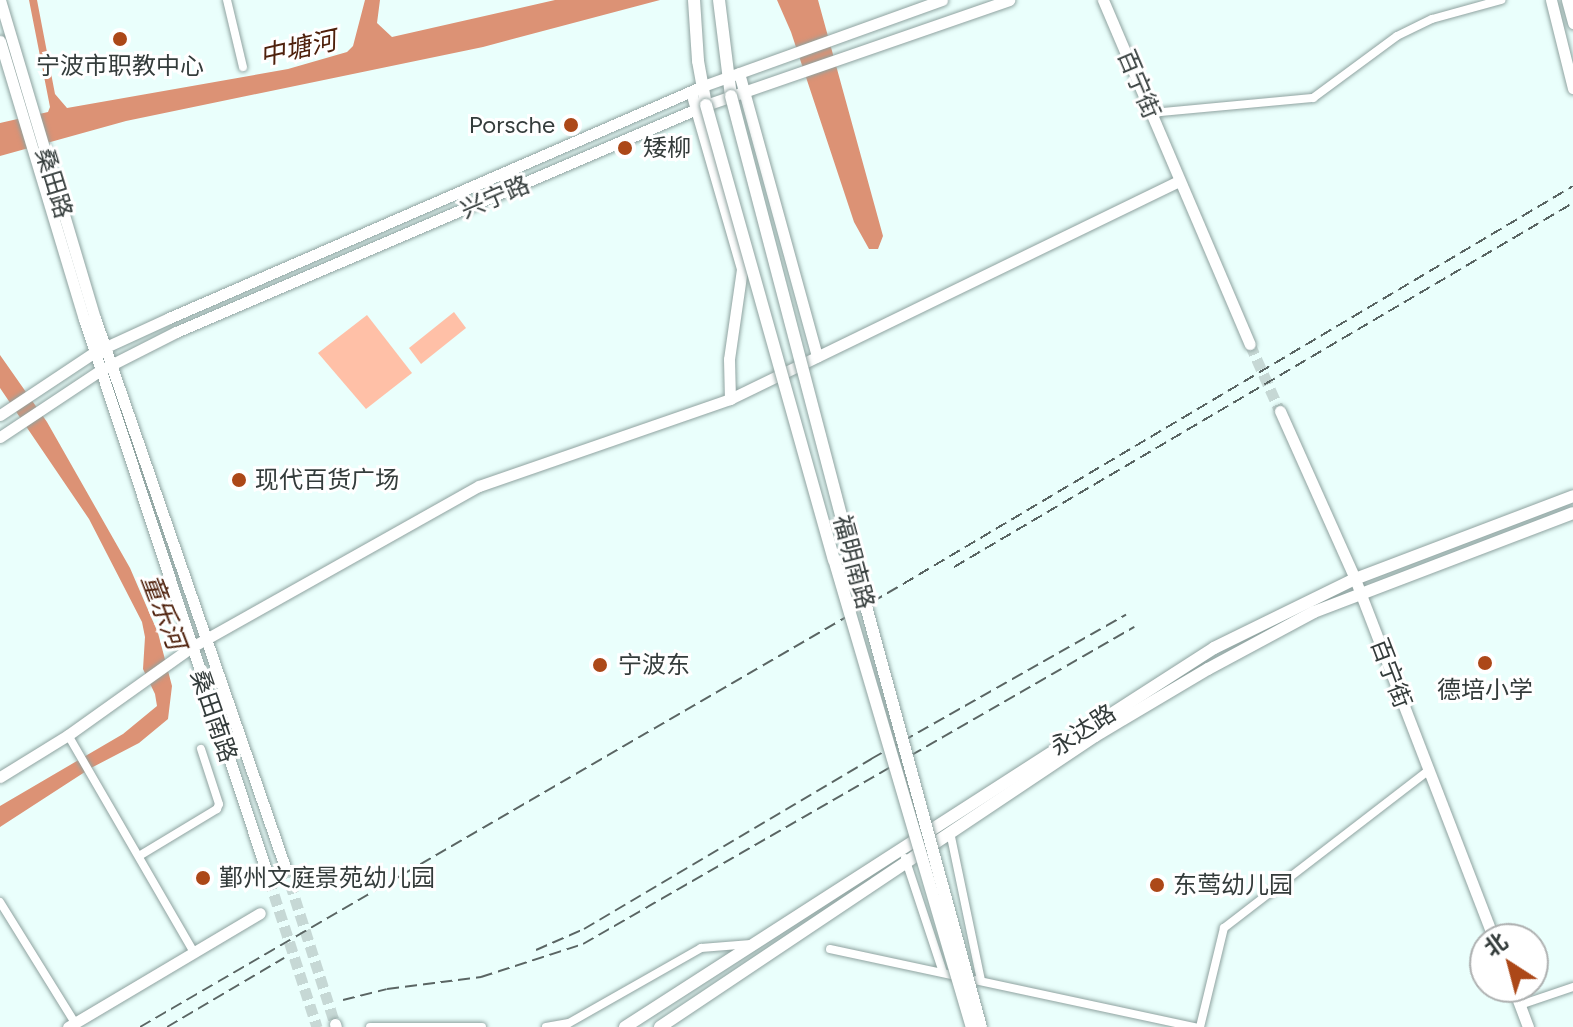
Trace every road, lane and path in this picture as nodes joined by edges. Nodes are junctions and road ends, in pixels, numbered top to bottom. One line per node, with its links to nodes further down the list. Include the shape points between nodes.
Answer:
1 (0, 0): 15 (main road, 桑田路)
2 (227, 0): 13 (street)
3 (942, 0): 14 (main road, 兴宁路)
4 (1009, 0): 18 (main road, 兴宁路)
5 (1103, 0): 20 (main road, 百宁街)
6 (1501, 0): 20 (street, via 1432,19 1397,36 1313,98)
7 (1551, 0): 16 (main road)
8 (1567, 0): 11 (main road)
9 (720, 2): 14 (main road, 福明南路)
10 (695, 5): 17 (main road, 福明南路)
11 (1573, 23)
12 (0, 41): 15 (main road, 桑田路)
13 (243, 67)
14 (734, 75): 17 (main road, 兴宁路); 18 (main road, 福明南路)
15 (20, 88): 23 (main road, 桑田路)
16 (1573, 88)
17 (697, 89): 19 (main road, 福明南路); 23 (main road, 兴宁路)
18 (737, 94): 19 (main road, 兴宁路); 24 (main road); 62 (main road, 福明南路, bridge, via 850,548)
19 (701, 108): 25 (main road, 兴宁路, via 176,332); 26 (main road, via 742,269 729,359); 61 (main road, 福明南路, bridge)
20 (1151, 113): 21 (main road, 百宁街)
21 (1178, 181): 22 (main road, 百宁街); 24 (main road)
22 (1250, 344)
23 (100, 349): 25 (main road, 桑田路); 28 (main road, 兴宁路)
24 (817, 356): 26 (main road)
25 (106, 367): 29 (main road, 兴宁路); 34 (main road, 桑田南路); 35 (main road, 桑田南路)
26 (730, 399): 34 (main road, via 479,486)
27 (1280, 411): 32 (main road, 百宁街)
28 (2, 413)
29 (0, 437)
30 (1573, 496): 32 (main road, 永达路)
31 (1573, 513): 33 (main road, 永达路)
32 (1355, 579): 33 (main road, 百宁街); 40 (main road, 永达路, via 1214,648)
33 (1360, 593): 38 (main road, 百宁街); 40 (main road, 永达路, via 1208,669)
34 (208, 638): 35 (main road); 43 (main road, 桑田南路)
35 (190, 648): 36 (main road); 44 (main road, 桑田南路)
36 (68, 735): 39 (main road); 41 (street)
37 (201, 749): 41 (street, via 217,809)
38 (1429, 770): 47 (main road, 百宁街); 63 (street, via 1224,928)
39 (0, 777)
40 (948, 826): 42 (main road, 永达路); 52 (street)
41 (139, 856): 50 (street)
42 (904, 856): 48 (main road, 永达路); 51 (street); 60 (main road, 永达路)
43 (285, 867)
44 (269, 879)
45 (0, 902): 55 (street)
46 (260, 913): 50 (main road)
47 (1488, 923)
48 (756, 944): 58 (street, via 701,948 569,1023); 59 (main road, 永达路)
49 (830, 949): 51 (street)
50 (194, 952): 55 (main road)
51 (943, 972): 52 (street)
52 (981, 980): 63 (street)
53 (1573, 987): 54 (street)
54 (1520, 1005): 64 (main road)
55 (71, 1025)
56 (370, 1027): 57 (street)
57 (482, 1027)
58 (546, 1027)
59 (625, 1027)
60 (660, 1027)
61 (972, 1027)
62 (981, 1027)
63 (1198, 1027)
64 (1528, 1027)

